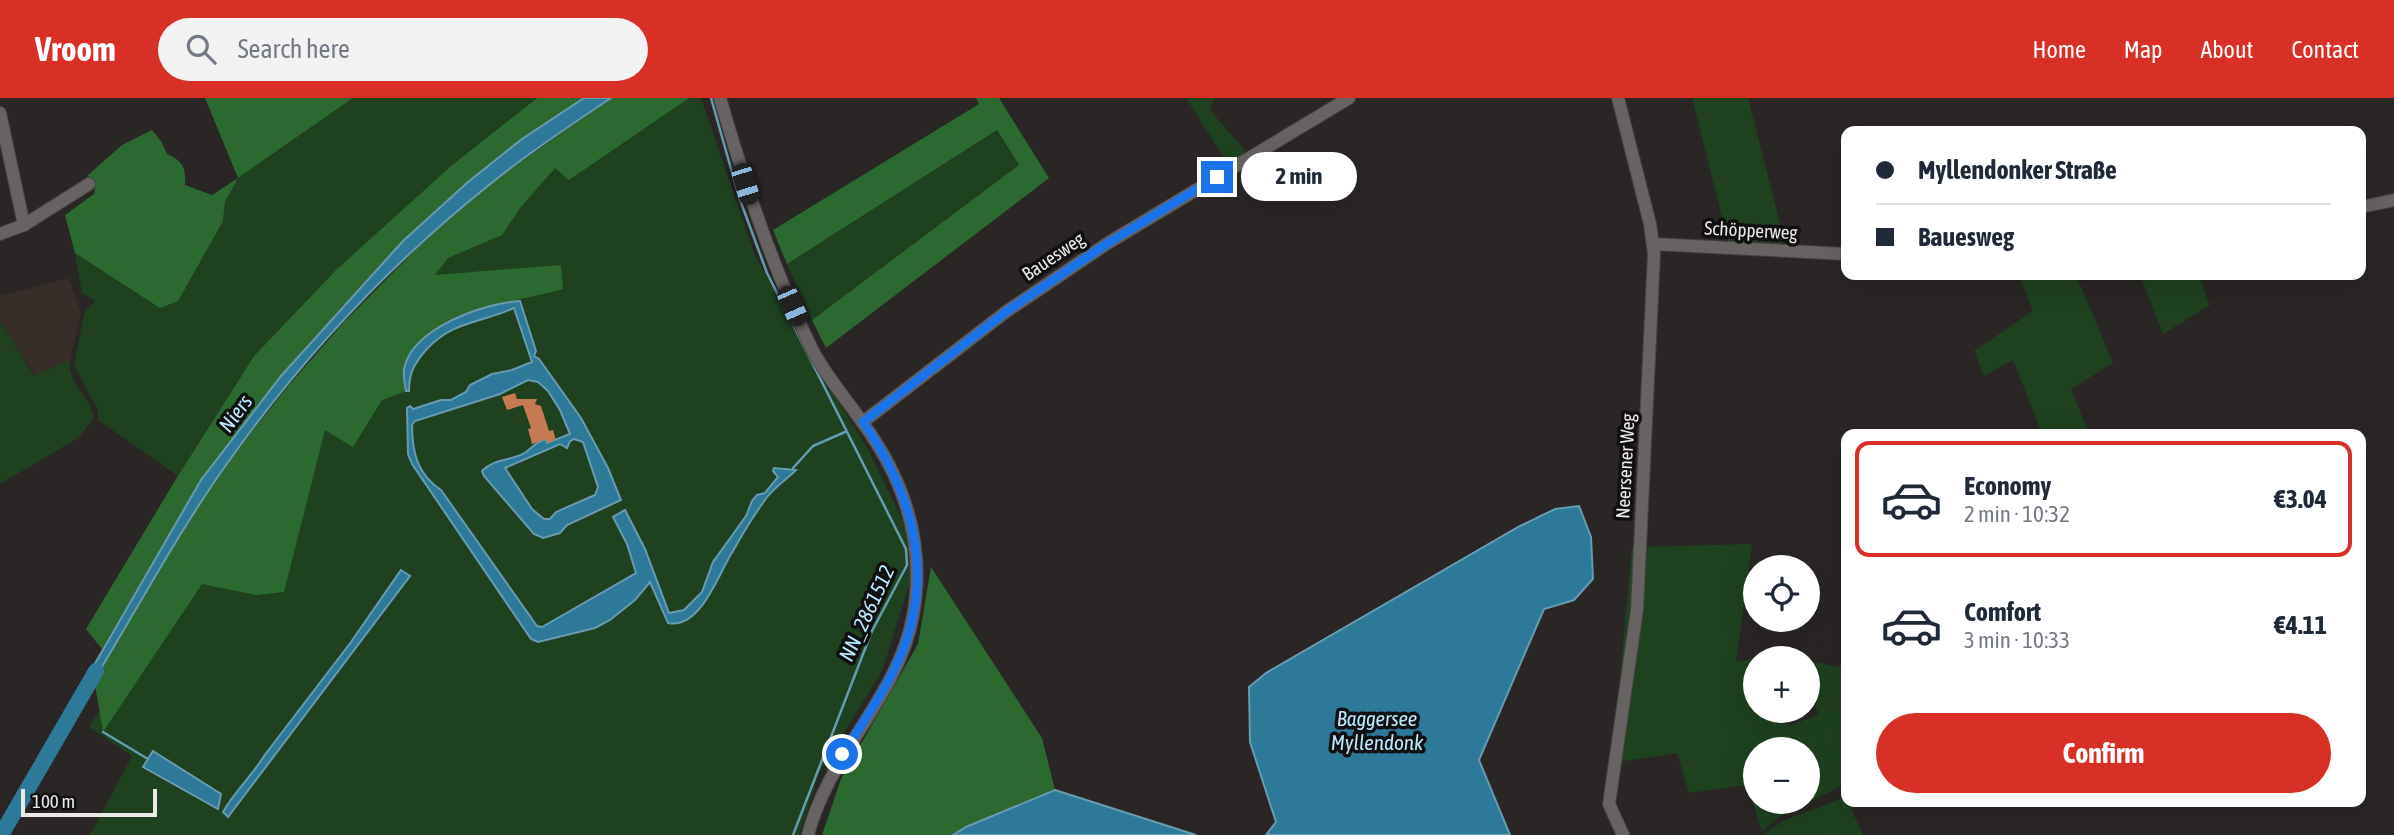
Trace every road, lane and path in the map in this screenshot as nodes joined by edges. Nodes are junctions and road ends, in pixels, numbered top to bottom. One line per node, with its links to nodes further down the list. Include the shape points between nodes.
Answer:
1 (720, 98): 12 (street, via 750,198 792,306 818,360)
2 (1349, 98): 12 (street, Bauesweg, via 1108,243 1007,311)
3 (1618, 98): 10 (street, Neersener Weg)
4 (0, 113): 8 (street)
5 (89, 184): 8 (street)
6 (2394, 200): 7 (street)
7 (2366, 206)
8 (24, 225): 9 (street)
9 (0, 234)
10 (1654, 243): 11 (street, Schöpperweg); 14 (street, Neersener Weg, via 1637,610 1609,804)
11 (1841, 254)
12 (863, 422): 13 (street, via 889,463 909,510 917,558 915,602 893,671 835,768)
13 (808, 835)
14 (1623, 835)

